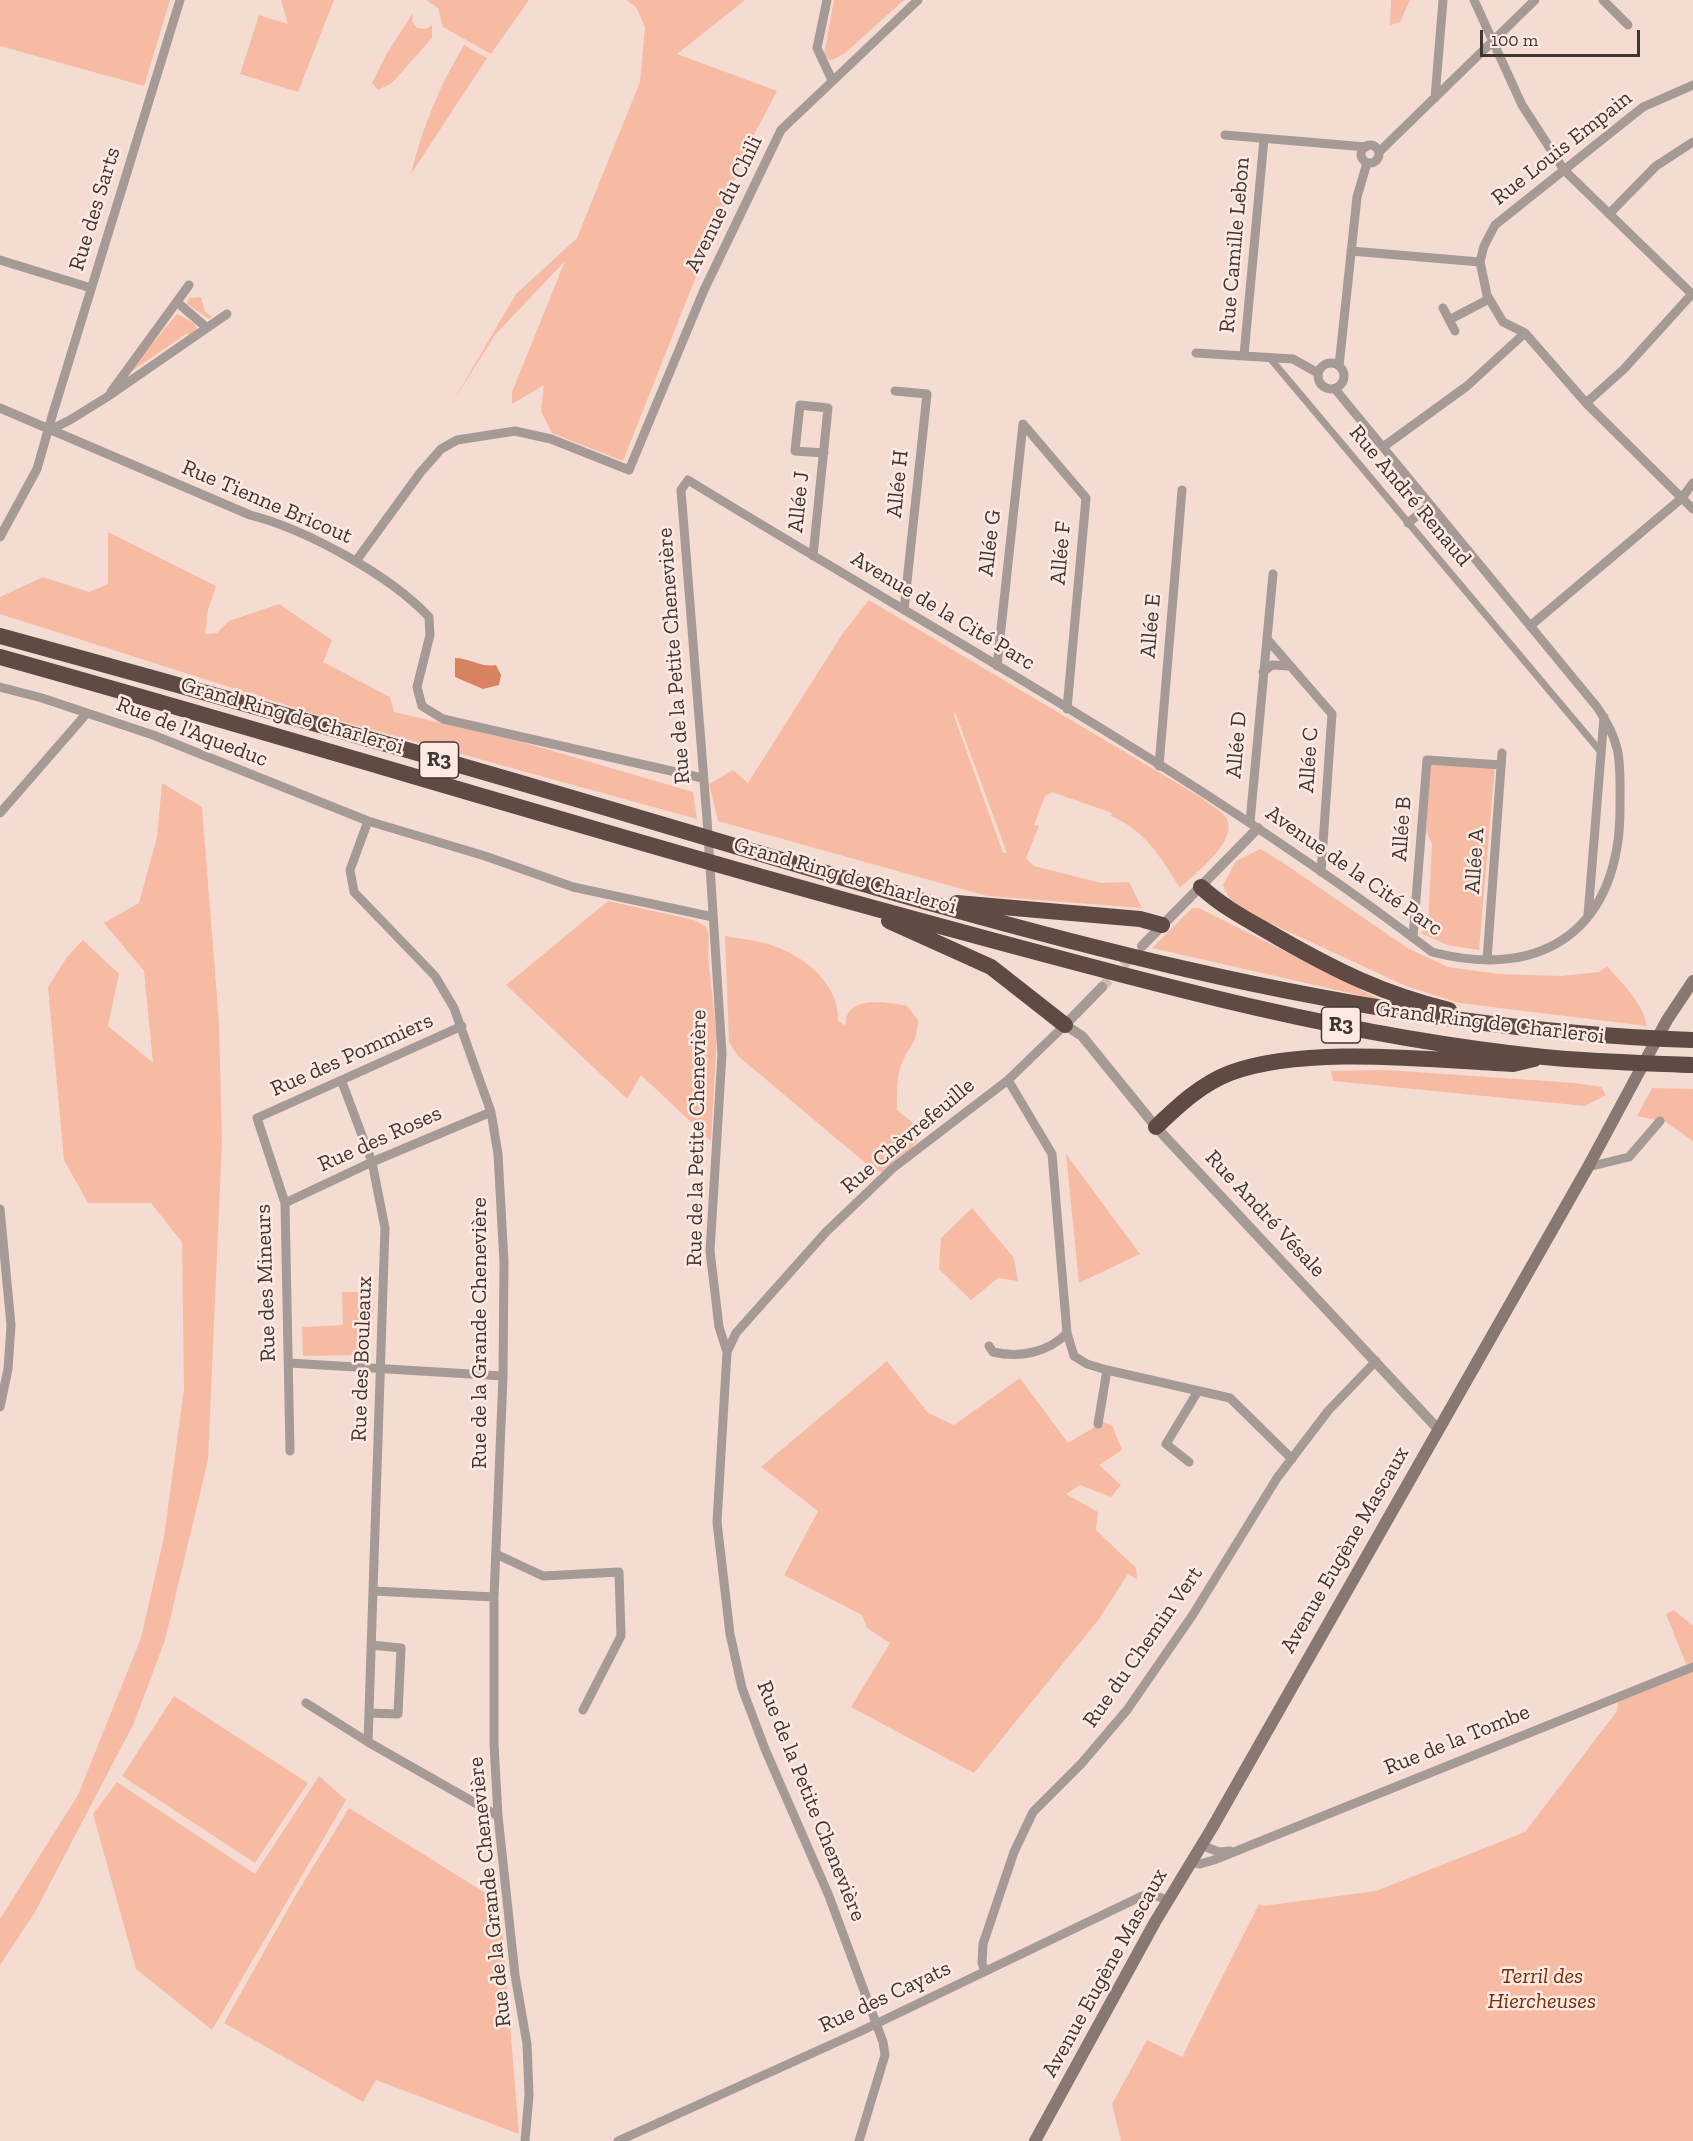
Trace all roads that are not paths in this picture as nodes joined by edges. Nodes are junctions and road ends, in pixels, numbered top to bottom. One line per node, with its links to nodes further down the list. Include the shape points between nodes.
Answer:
1 (180, 0): 25 (street, Rue des Sarts)
2 (827, 0): 10 (street, via 817,48)
3 (918, 0): 10 (street, Avenue du Chili)
4 (1443, 0): 12 (street)
5 (1474, 0): 9 (street)
6 (1535, 0): 9 (street)
7 (1603, 0): 8 (street)
8 (1628, 25)
9 (1493, 41): 12 (street); 19 (street, via 1522,105)
10 (832, 80): 58 (street, Avenue du Chili, via 781,130 704,290 629,470 551,439 515,431 457,440 441,449 420,473)
11 (1693, 86): 19 (street, Rue Louis Empain, via 1643,107)
12 (1435, 98): 17 (street)
13 (1226, 135): 14 (street, Rue Camille Lebon)
14 (1264, 139): 16 (street, Rue Camille Lebon); 36 (street, Rue Camille Lebon)
15 (1693, 142): 20 (street, via 1656,166)
16 (1366, 147): 17 (street, via 1373,146); 18 (street, via 1361,155)
17 (1379, 152): 18 (street, via 1375,162)
18 (1367, 163): 21 (street, via 1357,197)
19 (1564, 170): 20 (street); 23 (street, Rue Louis Empain, via 1495,225)
20 (1609, 214): 26 (street)
21 (1351, 251): 23 (street); 38 (street)
22 (0, 260): 25 (street)
23 (1480, 262): 27 (street)
24 (189, 285): 28 (street)
25 (91, 288): 46 (street, Rue des Sarts)
26 (1693, 295): 43 (street)
27 (1489, 299): 31 (street); 34 (street, via 1503,322)
28 (177, 302): 32 (street); 42 (street)
29 (1443, 308): 31 (street)
30 (227, 315): 32 (street)
31 (1449, 320): 33 (street)
32 (207, 328): 42 (street)
33 (1455, 331)
34 (1525, 333): 43 (street); 47 (street, via 1467,386)
35 (1196, 353): 36 (street, Rue Camille Lebon)
36 (1244, 355): 37 (street, Rue Camille Lebon)
37 (1269, 357): 39 (street, Rue Camille Lebon, via 1293,359); 55 (street, Rue André Renaud)
38 (1339, 366): 39 (street, via 1327,364); 40 (street, via 1344,376)
39 (1318, 373): 40 (street, via 1324,387)
40 (1335, 389): 47 (street, Avenue de la Cité Parc)
41 (895, 391): 60 (street, Allée H, via 927,394)
42 (107, 397): 46 (street)
43 (1586, 403): 52 (street)
44 (0, 408): 46 (street, Rue Tienne Bricout)
45 (1023, 424): 65 (street, Allée G); 69 (street, Allée F, via 1086,498)
46 (48, 430): 56 (street, Rue des Sarts, via 37,469); 58 (street, Rue Tienne Bricout, via 250,515 272,520)
47 (1383, 447): 53 (street, Avenue de la Cité Parc)
48 (824, 453): 48 (street, Allée J, via 828,408 800,405 795,451); 57 (street, Allée J)
49 (688, 480): 57 (street, Avenue de la Cité Parc); 76 (street, Rue de la Petite Chenevière, via 681,490 681,500)
50 (1693, 483): 52 (street)
51 (1182, 490): 75 (street, Allée E)
52 (1682, 498): 54 (street); 61 (street)
53 (1430, 505): 55 (street); 61 (street, Avenue de la Cité Parc)
54 (1693, 509)
55 (1408, 523): 72 (street, Rue André Renaud)
56 (0, 537)
57 (813, 556): 60 (street, Avenue de la Cité Parc)
58 (356, 561): 76 (street, Rue Tienne Bricout, via 416,603 429,617 430,635 417,687 422,706 443,719)
59 (1273, 574): 63 (street, Allée D)
60 (904, 610): 65 (street, Avenue de la Cité Parc)
61 (1530, 626): 71 (street, Avenue de la Cité Parc)
62 (0, 636): 82 (highway, Grand Ring de Charleroi / R3)
63 (1267, 639): 66 (street, Allée C); 67 (street, Allée D)
64 (0, 657): 83 (highway, Grand Ring de Charleroi / R3)
65 (997, 666): 69 (street, Avenue de la Cité Parc)
66 (1290, 666): 67 (street, via 1272,665); 80 (street, Allée C, via 1332,714)
67 (1263, 672): 79 (street, Allée D)
68 (0, 687): 70 (street, Rue de l'Aqueduc)
69 (1067, 709): 75 (street, Avenue de la Cité Parc)
70 (87, 713): 77 (street); 78 (street, Rue de l'Aqueduc, via 153,735)
71 (1604, 717): 72 (street); 85 (street, Avenue de la Cité Parc, via 1612,729 1620,758 1620,817 1616,861 1605,891)
72 (1601, 752): 85 (street)
73 (1502, 753): 74 (street, Allée A)
74 (1501, 765): 87 (street, Allée B, via 1427,760); 89 (street, Allée A)
75 (1159, 766): 79 (street, Avenue de la Cité Parc)
76 (702, 778): 84 (street, Rue de la Petite Chenevière)
77 (0, 813)
78 (368, 821): 84 (street, via 573,887); 94 (street, Rue de la Grande Chenevière, via 350,870 354,892 435,976)
79 (1254, 825): 80 (street, Avenue de la Cité Parc); 81 (street)
80 (1321, 872): 87 (street, Avenue de la Cité Parc)
81 (1201, 887): 86 (street); 92 (highway, via 1227,909 1370,987 1456,1012)
82 (932, 904): 86 (highway, via 966,903 1140,919); 92 (highway, Grand Ring de Charleroi / R3, via 1158,963 1365,1007)
83 (872, 908): 93 (highway, via 895,925 991,967); 96 (highway, Grand Ring de Charleroi / R3, via 1140,980 1350,1027)
84 (713, 917): 110 (street, Rue de la Petite Chenevière, via 722,1054 711,1251 719,1328)
85 (1588, 918): 89 (street, Avenue de la Cité Parc, via 1555,946 1517,960)
86 (1162, 925): 88 (street)
87 (1413, 937): 89 (street, Avenue de la Cité Parc, via 1432,952)
88 (1142, 946)
89 (1487, 960)
90 (1692, 983): 105 (main road, Avenue Eugène Mascaux, via 1667,1020)
91 (1102, 987): 93 (street, Rue Chèvrefeuille)
92 (1473, 1024): 95 (highway, Grand Ring de Charleroi / R3)
93 (1065, 1025): 98 (street, Rue Chèvrefeuille); 103 (street, Rue André Vésale, via 1082,1036)
94 (462, 1026): 99 (street, Rue des Pommiers); 100 (street, Rue de la Grande Chenevière)
95 (1693, 1040)
96 (1544, 1057): 97 (highway, Grand Ring de Charleroi / R3); 103 (highway, via 1513,1064 1352,1057 1256,1065 1204,1086)
97 (1691, 1065)
98 (1008, 1080): 108 (street, via 1052,1154); 110 (street, Rue Chèvrefeuille, via 893,1168 826,1232 736,1333)
99 (342, 1082): 101 (street, Rue des Pommiers); 104 (street, Rue des Bouleaux)
100 (491, 1112): 104 (street, Rue des Roses); 115 (street, Rue de la Grande Chenevière, via 498,1154 504,1262)
101 (257, 1118): 106 (street, Rue des Mineurs)
102 (1660, 1121): 105 (street, via 1629,1157)
103 (1156, 1127): 111 (street, Rue André Vésale)
104 (372, 1162): 106 (street, Rue des Roses); 113 (street, Rue des Bouleaux, via 385,1228)
105 (1588, 1167): 119 (main road, Avenue Eugène Mascaux)
106 (285, 1203): 112 (street, Rue des Mineurs)
107 (0, 1209): 117 (street, via 11,1325)
108 (1068, 1333): 109 (street, via 1042,1350 1022,1354 993,1352); 114 (street, via 1074,1356)
109 (989, 1346)
110 (727, 1352): 138 (street, Rue de la Petite Chenevière, via 717,1522 730,1634 742,1688 830,1896)
111 (1376, 1361): 119 (street, Rue André Vésale); 121 (street, Rue du Chemin Vert, via 1328,1411)
112 (289, 1363): 113 (street); 120 (street, Rue des Mineurs)
113 (382, 1368): 115 (street); 124 (street, Rue des Bouleaux)
114 (1107, 1370): 116 (street); 118 (street)
115 (503, 1376): 123 (street, Rue de la Grande Chenevière)
116 (1198, 1391): 121 (street, via 1230,1398); 122 (street, via 1166,1444)
117 (0, 1407)
118 (1098, 1424)
119 (1438, 1429): 133 (main road, Avenue Eugène Mascaux)
120 (290, 1451)
121 (1292, 1459): 137 (street, Rue du Chemin Vert, via 1126,1710 1081,1764 1033,1812 1014,1852 983,1944)
122 (1189, 1462)
123 (496, 1554): 125 (street, Rue de la Grande Chenevière); 129 (street, via 543,1576 619,1572 621,1636)
124 (373, 1592): 125 (street); 126 (street, Rue des Bouleaux)
125 (494, 1597): 132 (street, Rue de la Grande Chenevière)
126 (371, 1645): 130 (street, Rue des Bouleaux); 130 (street, via 401,1648 398,1714)
127 (1693, 1667): 134 (street, Rue de la Tombe)
128 (306, 1703): 131 (street)
129 (583, 1710)
130 (369, 1713): 131 (street, Rue des Bouleaux)
131 (368, 1742): 132 (street)
132 (498, 1816): 139 (street, Rue de la Grande Chenevière, via 526,2044 530,2095)
133 (1202, 1845): 134 (street, Rue de la Tombe, via 1219,1852); 135 (main road, Avenue Eugène Mascaux)
134 (1236, 1851): 135 (street, Rue de la Tombe, via 1200,1864)
135 (1191, 1862): 136 (main road, Avenue Eugène Mascaux)
136 (1168, 1900): 137 (street, Rue des Cayats, via 1142,1896); 142 (main road, Avenue Eugène Mascaux)
137 (985, 1971): 138 (street, Rue des Cayats)
138 (875, 2024): 140 (street, Rue des Cayats); 141 (street, Rue de la Petite Chenevière, via 885,2055)
139 (525, 2141)
140 (618, 2141)
141 (859, 2141)
142 (1035, 2141)

